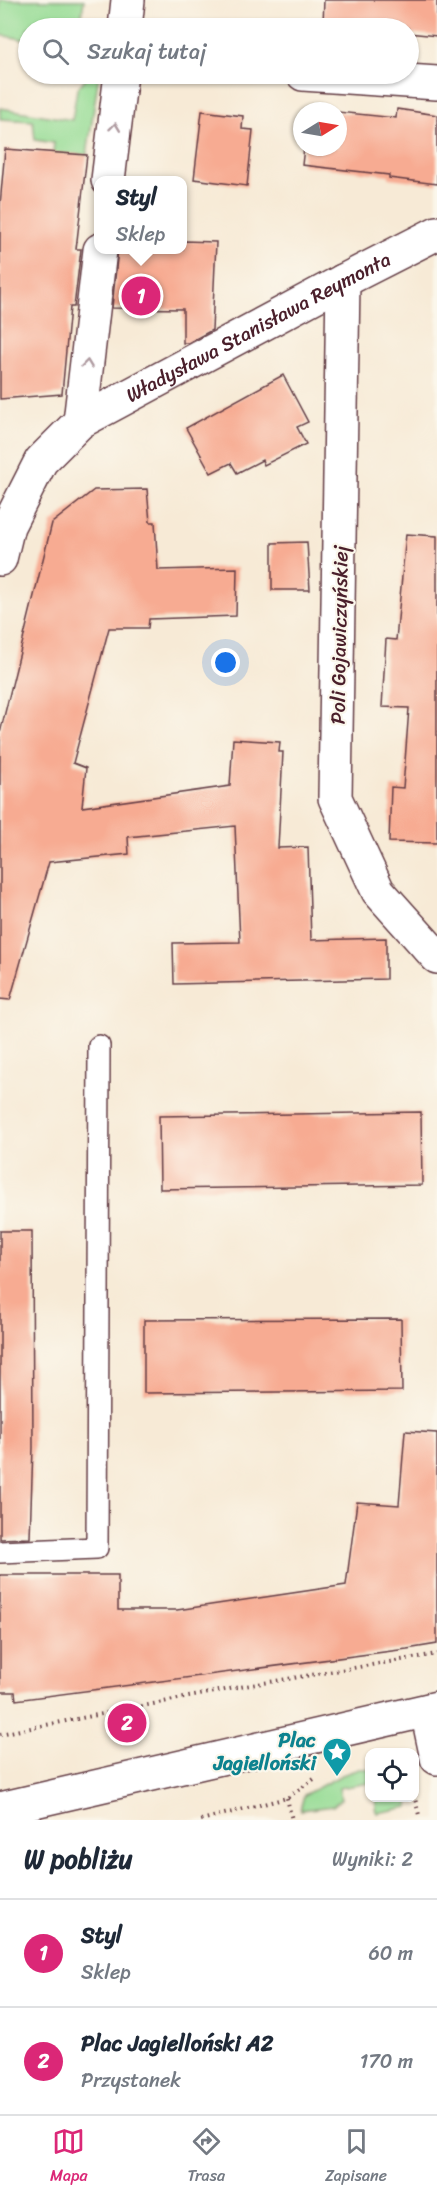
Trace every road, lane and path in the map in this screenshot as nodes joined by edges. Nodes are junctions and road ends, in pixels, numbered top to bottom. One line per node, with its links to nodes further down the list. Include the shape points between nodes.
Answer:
1 (128, 0): 2 (street)
2 (126, 18)
3 (419, 83): 5 (street)
4 (120, 84): 6 (street, one-way to 4)
5 (437, 84)
6 (108, 176)
7 (437, 233): 9 (street, Władysława Stanisława Reymonta)
8 (99, 254): 10 (street, one-way to 8)
9 (343, 281): 10 (street, Władysława Stanisława Reymonta); 12 (street, Poli Gojawiczyńskiej, via 335,798 378,891)
10 (80, 422): 11 (street, Władysława Stanisława Reymonta, via 41,460 8,526)
11 (0, 560)
12 (437, 957)
13 (99, 1046): 14 (lane, via 97,1548)
14 (0, 1552)
15 (437, 1654): 17 (path, via 245,1686)
16 (432, 1710): 18 (street); 22 (street)
17 (0, 1734)
18 (437, 1758)
19 (327, 1773): 20 (path)
20 (287, 1798): 24 (path); 25 (path)
21 (416, 1802): 23 (path)
22 (0, 1809)
23 (419, 1815)
24 (201, 1820)
25 (292, 1820)

